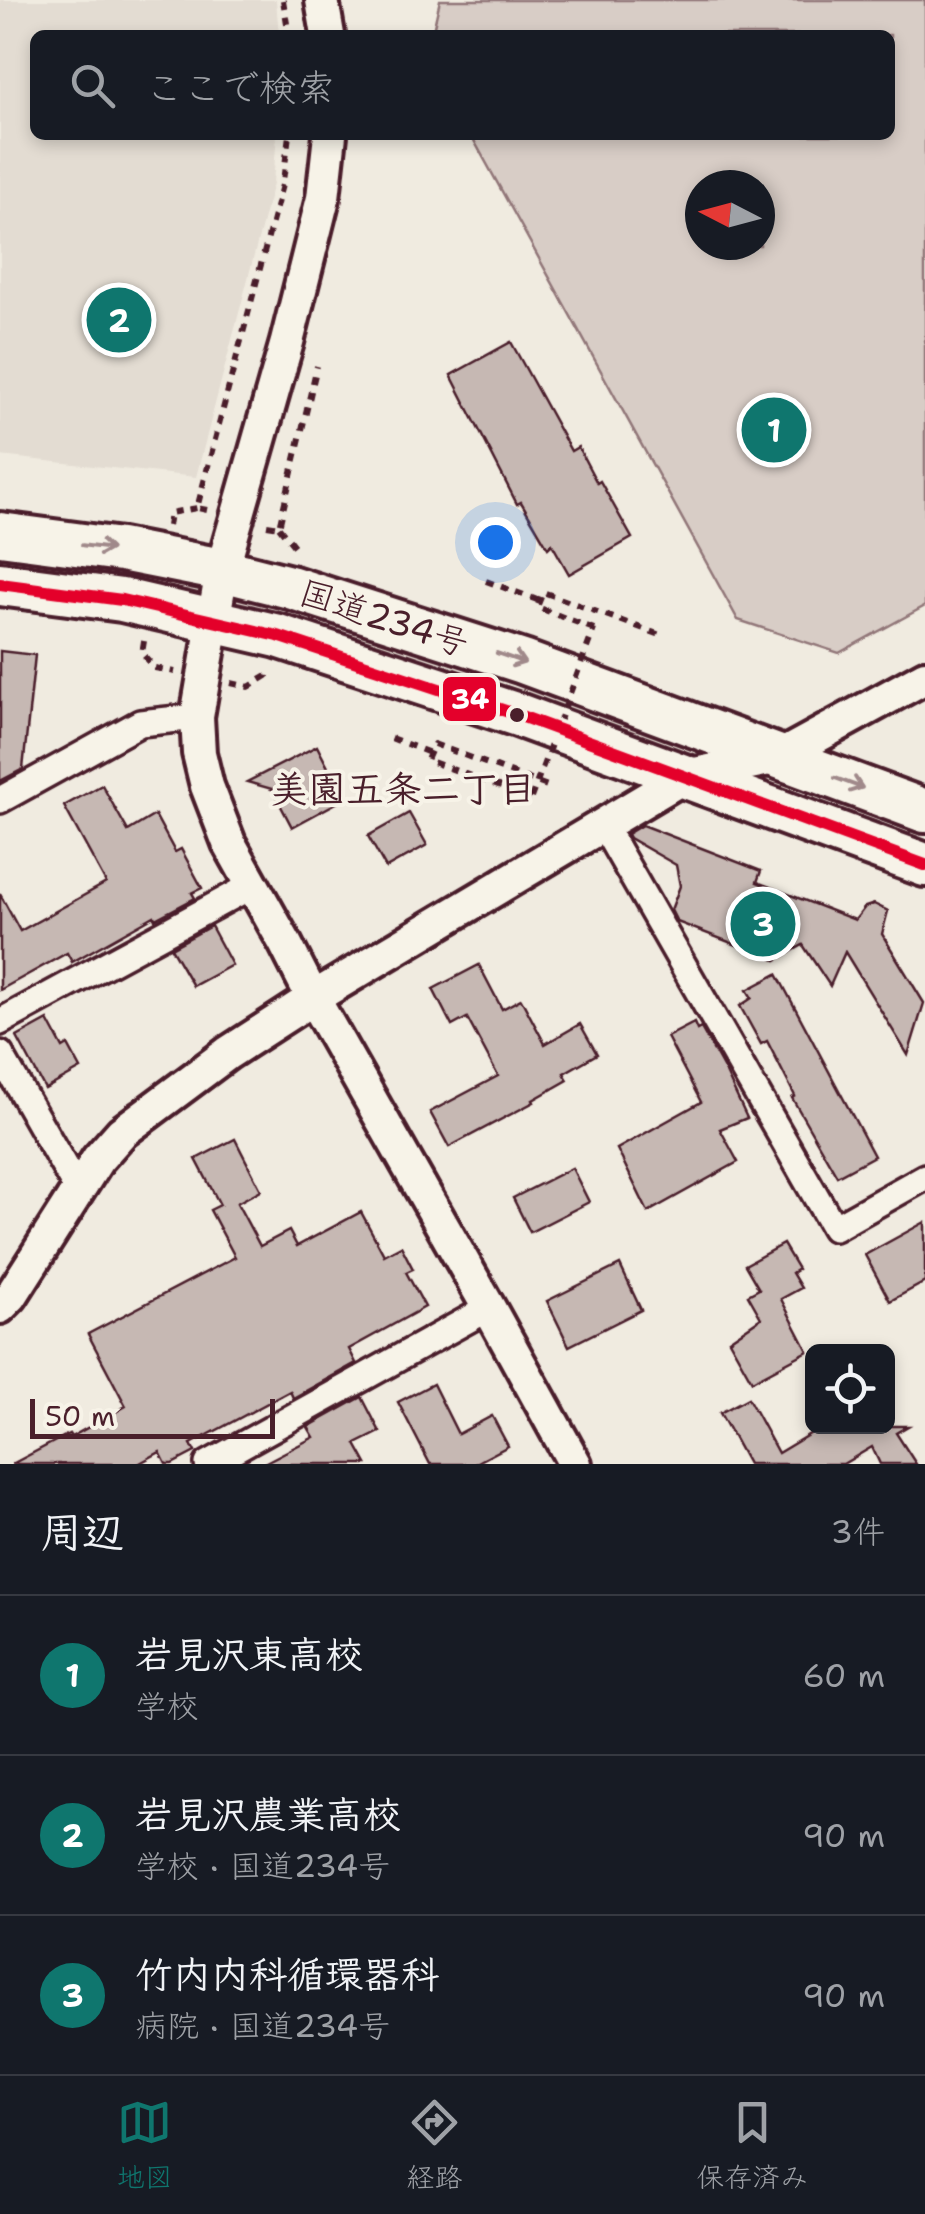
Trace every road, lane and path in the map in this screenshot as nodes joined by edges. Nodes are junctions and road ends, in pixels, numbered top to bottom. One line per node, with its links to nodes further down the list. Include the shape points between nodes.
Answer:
1 (283, 0): 3 (path)
2 (322, 0): 4 (street)
3 (289, 30)
4 (327, 30)
5 (288, 140): 7 (path, via 198,508)
6 (329, 140): 7 (street, via 319,215)
7 (236, 518): 9 (street)
8 (0, 534): 9 (highway, 国道234号, one-way to 9)
9 (222, 570): 13 (street); 19 (highway, 国道234号, one-way to 19, via 523,662)
10 (486, 581): 12 (path)
11 (0, 584): 13 (highway, 国道234号)
12 (540, 601): 14 (path, via 543,592); 18 (path, bridge, via 537,608 594,629 532,798 427,760)
13 (212, 620): 16 (street); 20 (highway, 国道234号, via 389,672)
14 (663, 636)
15 (925, 677): 19 (street)
16 (198, 717): 22 (street, via 140,723); 26 (street, via 206,786)
17 (391, 738): 18 (path)
18 (430, 753): 21 (path, via 434,744)
19 (778, 756): 20 (street); 23 (highway, 国道234号, one-way to 23)
20 (685, 776): 24 (street); 25 (highway, 国道234号)
21 (550, 787)
22 (0, 800)
23 (925, 811)
24 (603, 825): 27 (street); 30 (street, via 834,1228)
25 (925, 865)
26 (253, 885): 27 (street); 28 (street)
27 (313, 998): 31 (street, via 122,1132); 33 (street)
28 (0, 1022)
29 (0, 1054): 31 (street)
30 (925, 1177)
31 (77, 1189): 32 (street)
32 (0, 1307)
33 (490, 1308): 34 (street); 35 (street)
34 (208, 1464)
35 (575, 1464)

